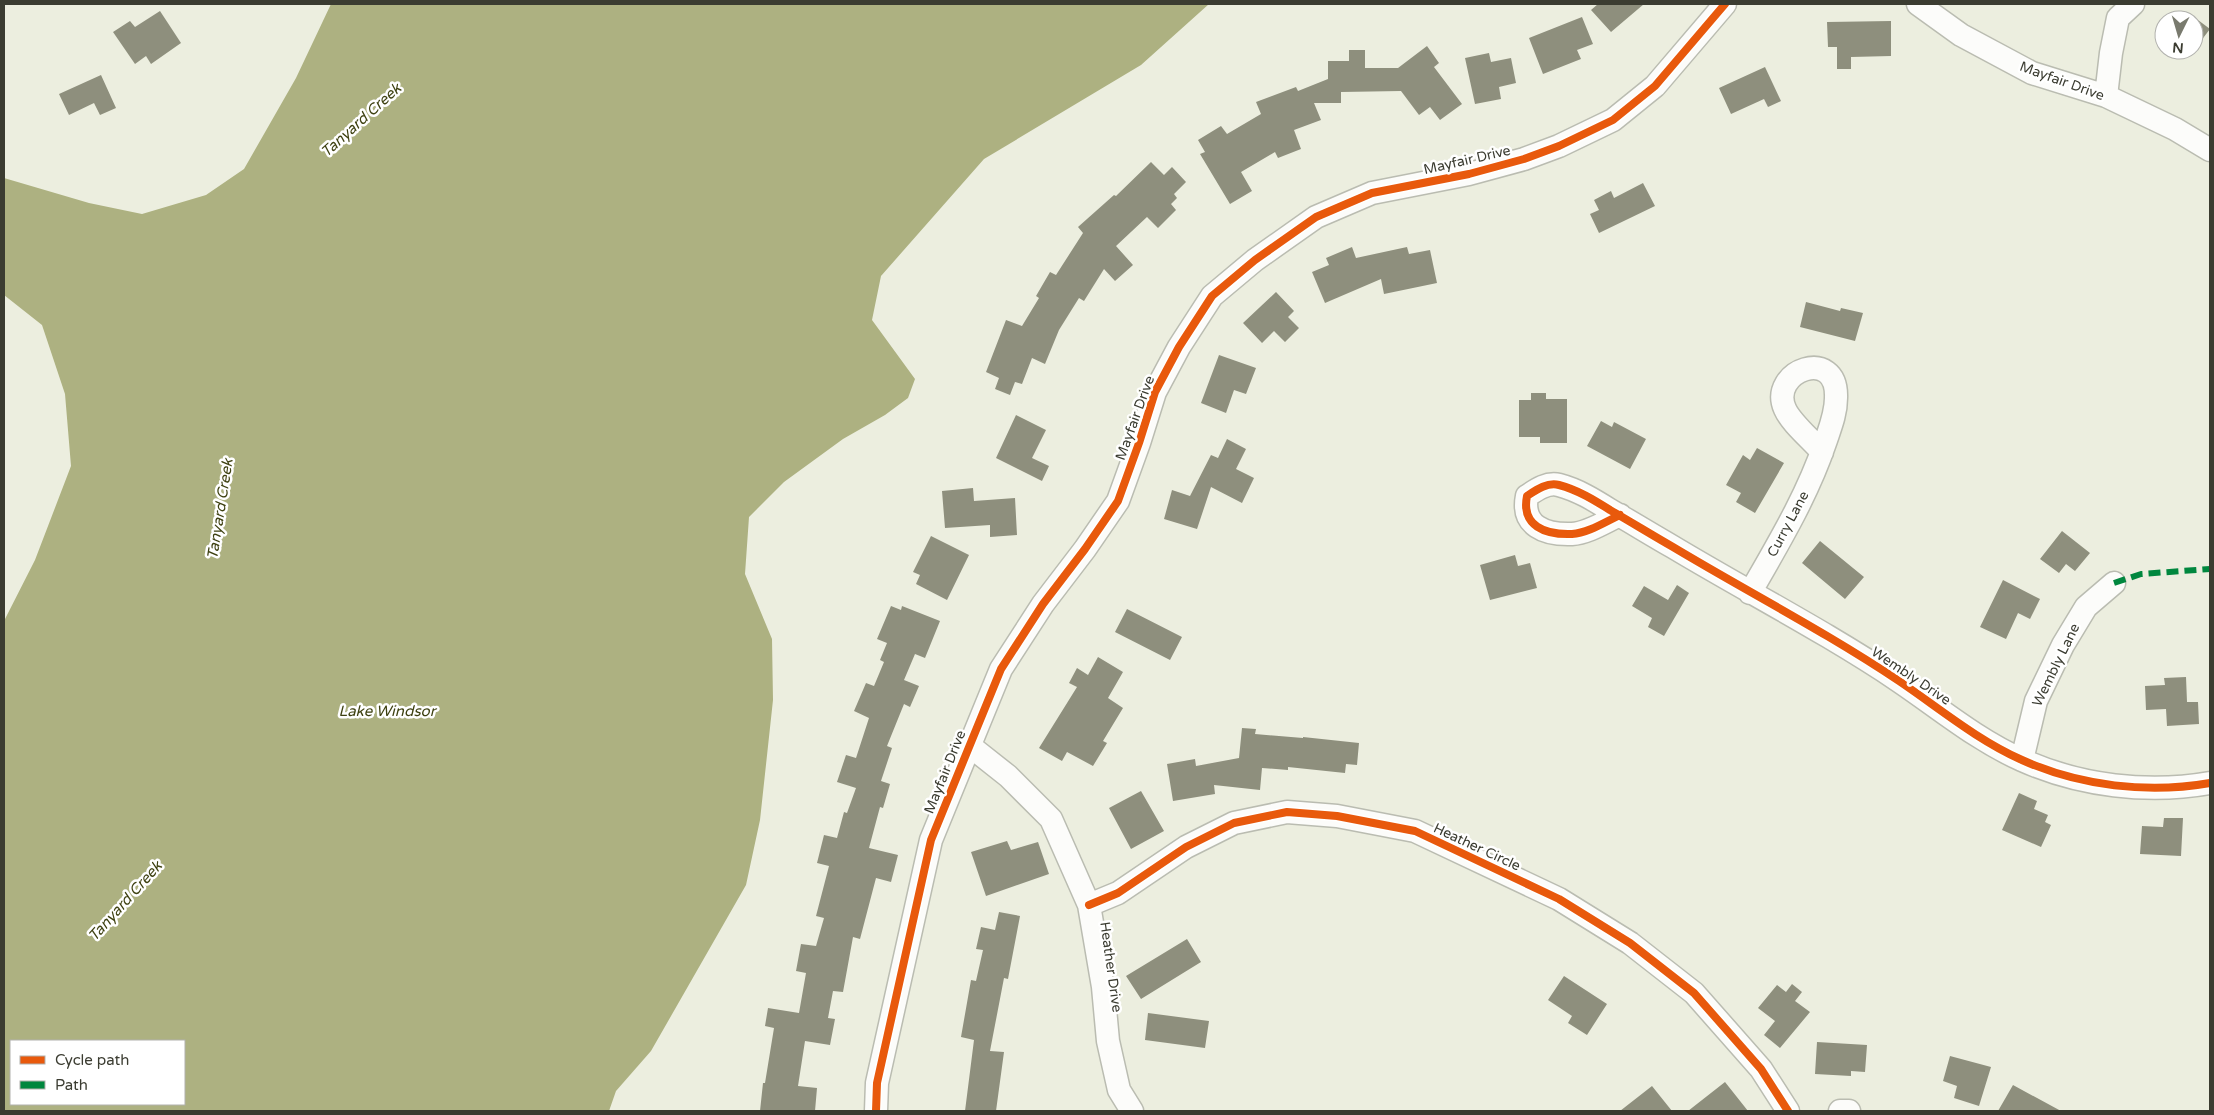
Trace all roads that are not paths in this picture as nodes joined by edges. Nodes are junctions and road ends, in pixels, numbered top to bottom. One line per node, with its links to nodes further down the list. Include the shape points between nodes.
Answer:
1 (1725, 4): 10 (street, Mayfair Drive, via 1655,86 1613,120 1524,159 1469,174 1372,193 1316,216 1212,296 1155,392 1118,501 1001,669)
2 (1918, 4): 4 (street, Mayfair Drive, via 1961,35 2032,73)
3 (2133, 4): 4 (street, via 2118,18)
4 (2106, 96): 5 (street, Mayfair Drive, via 2175,129)
5 (2210, 150)
6 (1822, 452): 9 (street, Curry Lane, via 1792,518)
7 (1620, 515): 9 (street, Wembly Drive)
8 (2114, 583): 11 (street, Wembly Lane, via 2086,606 2063,645 2036,701)
9 (1750, 593): 11 (street, Wembly Drive, via 1898,680 1970,732)
10 (970, 746): 13 (street, Heather Drive, via 1008,776 1051,819); 14 (street, Mayfair Drive, via 931,840 877,1083)
11 (2022, 760): 12 (street, Wembly Drive, via 2070,776 2121,787 2188,787)
12 (2210, 783)
13 (1089, 905): 15 (street, Heather Drive, via 1108,1041 1119,1090); 16 (street, Heather Circle, via 1118,893 1186,847 1234,823 1287,812 1337,816 1415,831 1559,899 1630,943 1694,993 1761,1069)
14 (876, 1111)
15 (1132, 1111)
16 (1788, 1111)
17 (1840, 1111): 18 (street)
18 (1849, 1111)

